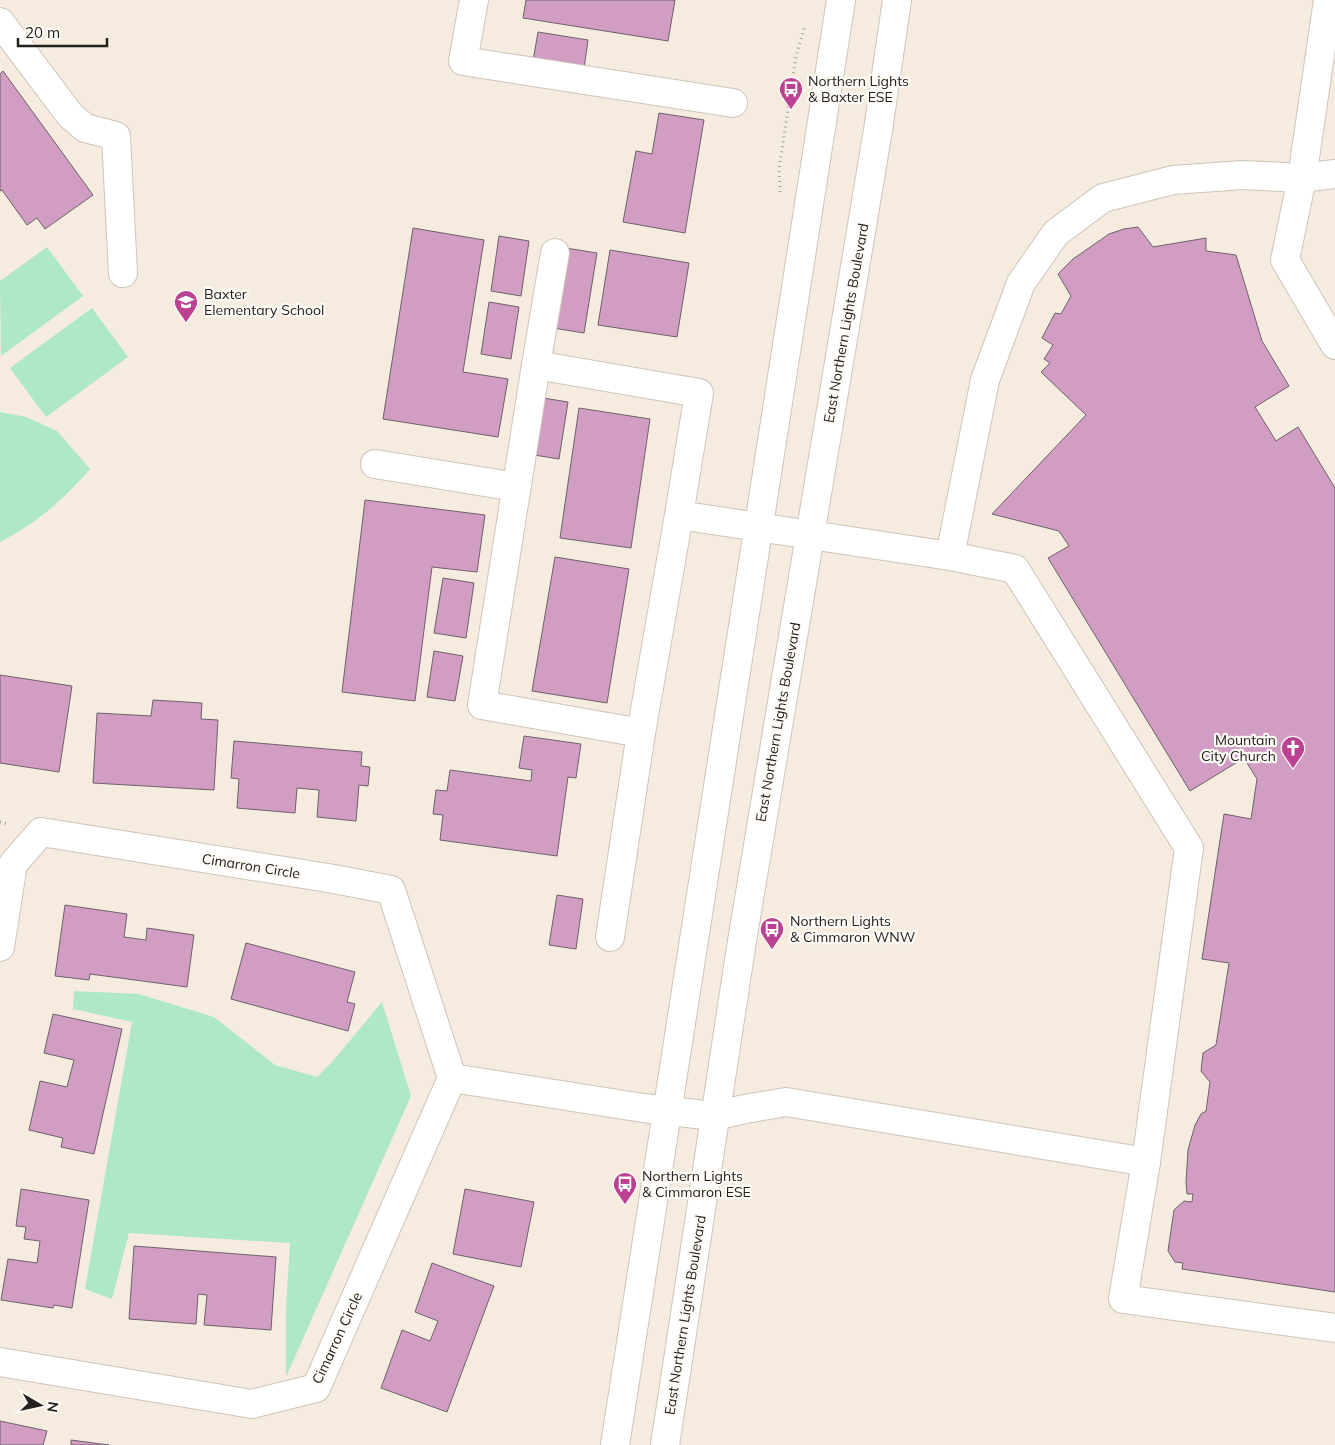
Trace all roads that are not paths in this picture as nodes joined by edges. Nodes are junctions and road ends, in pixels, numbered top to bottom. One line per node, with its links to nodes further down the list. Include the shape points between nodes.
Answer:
1 (474, 0): 6 (main road, via 463,61)
2 (840, 0): 16 (main road)
3 (897, 0): 17 (main road, East Northern Lights Boulevard)
4 (1328, 0): 8 (main road)
5 (0, 22): 10 (main road, via 70,114 85,128 116,136)
6 (732, 103)
7 (1335, 174): 8 (main road)
8 (1302, 178): 11 (main road, via 1285,260); 18 (main road, via 1243,175 1173,180 1103,198 1056,233 1021,284 985,380)
9 (555, 253): 12 (main road)
10 (123, 273)
11 (1335, 345)
12 (536, 364): 14 (main road); 15 (main road, via 699,393)
13 (375, 464): 14 (main road)
14 (516, 487): 19 (main road, via 482,705)
15 (679, 515): 16 (main road); 19 (main road)
16 (758, 526): 17 (main road); 23 (main road)
17 (810, 534): 18 (main road); 24 (main road, East Northern Lights Boulevard)
18 (950, 556): 25 (main road, via 1015,569 1189,848)
19 (641, 733): 20 (main road)
20 (610, 937)
21 (0, 947): 22 (main road, Cimarron Circle, via 13,864 41,832 391,890)
22 (452, 1078): 23 (main road); 27 (main road, Cimarron Circle, via 316,1388 252,1404)
23 (667, 1111): 24 (main road); 28 (main road)
24 (714, 1116): 25 (main road, via 786,1102); 29 (main road, East Northern Lights Boulevard)
25 (1146, 1162): 26 (main road, via 1123,1299)
26 (1335, 1328)
27 (0, 1362)
28 (615, 1445)
29 (665, 1445)

